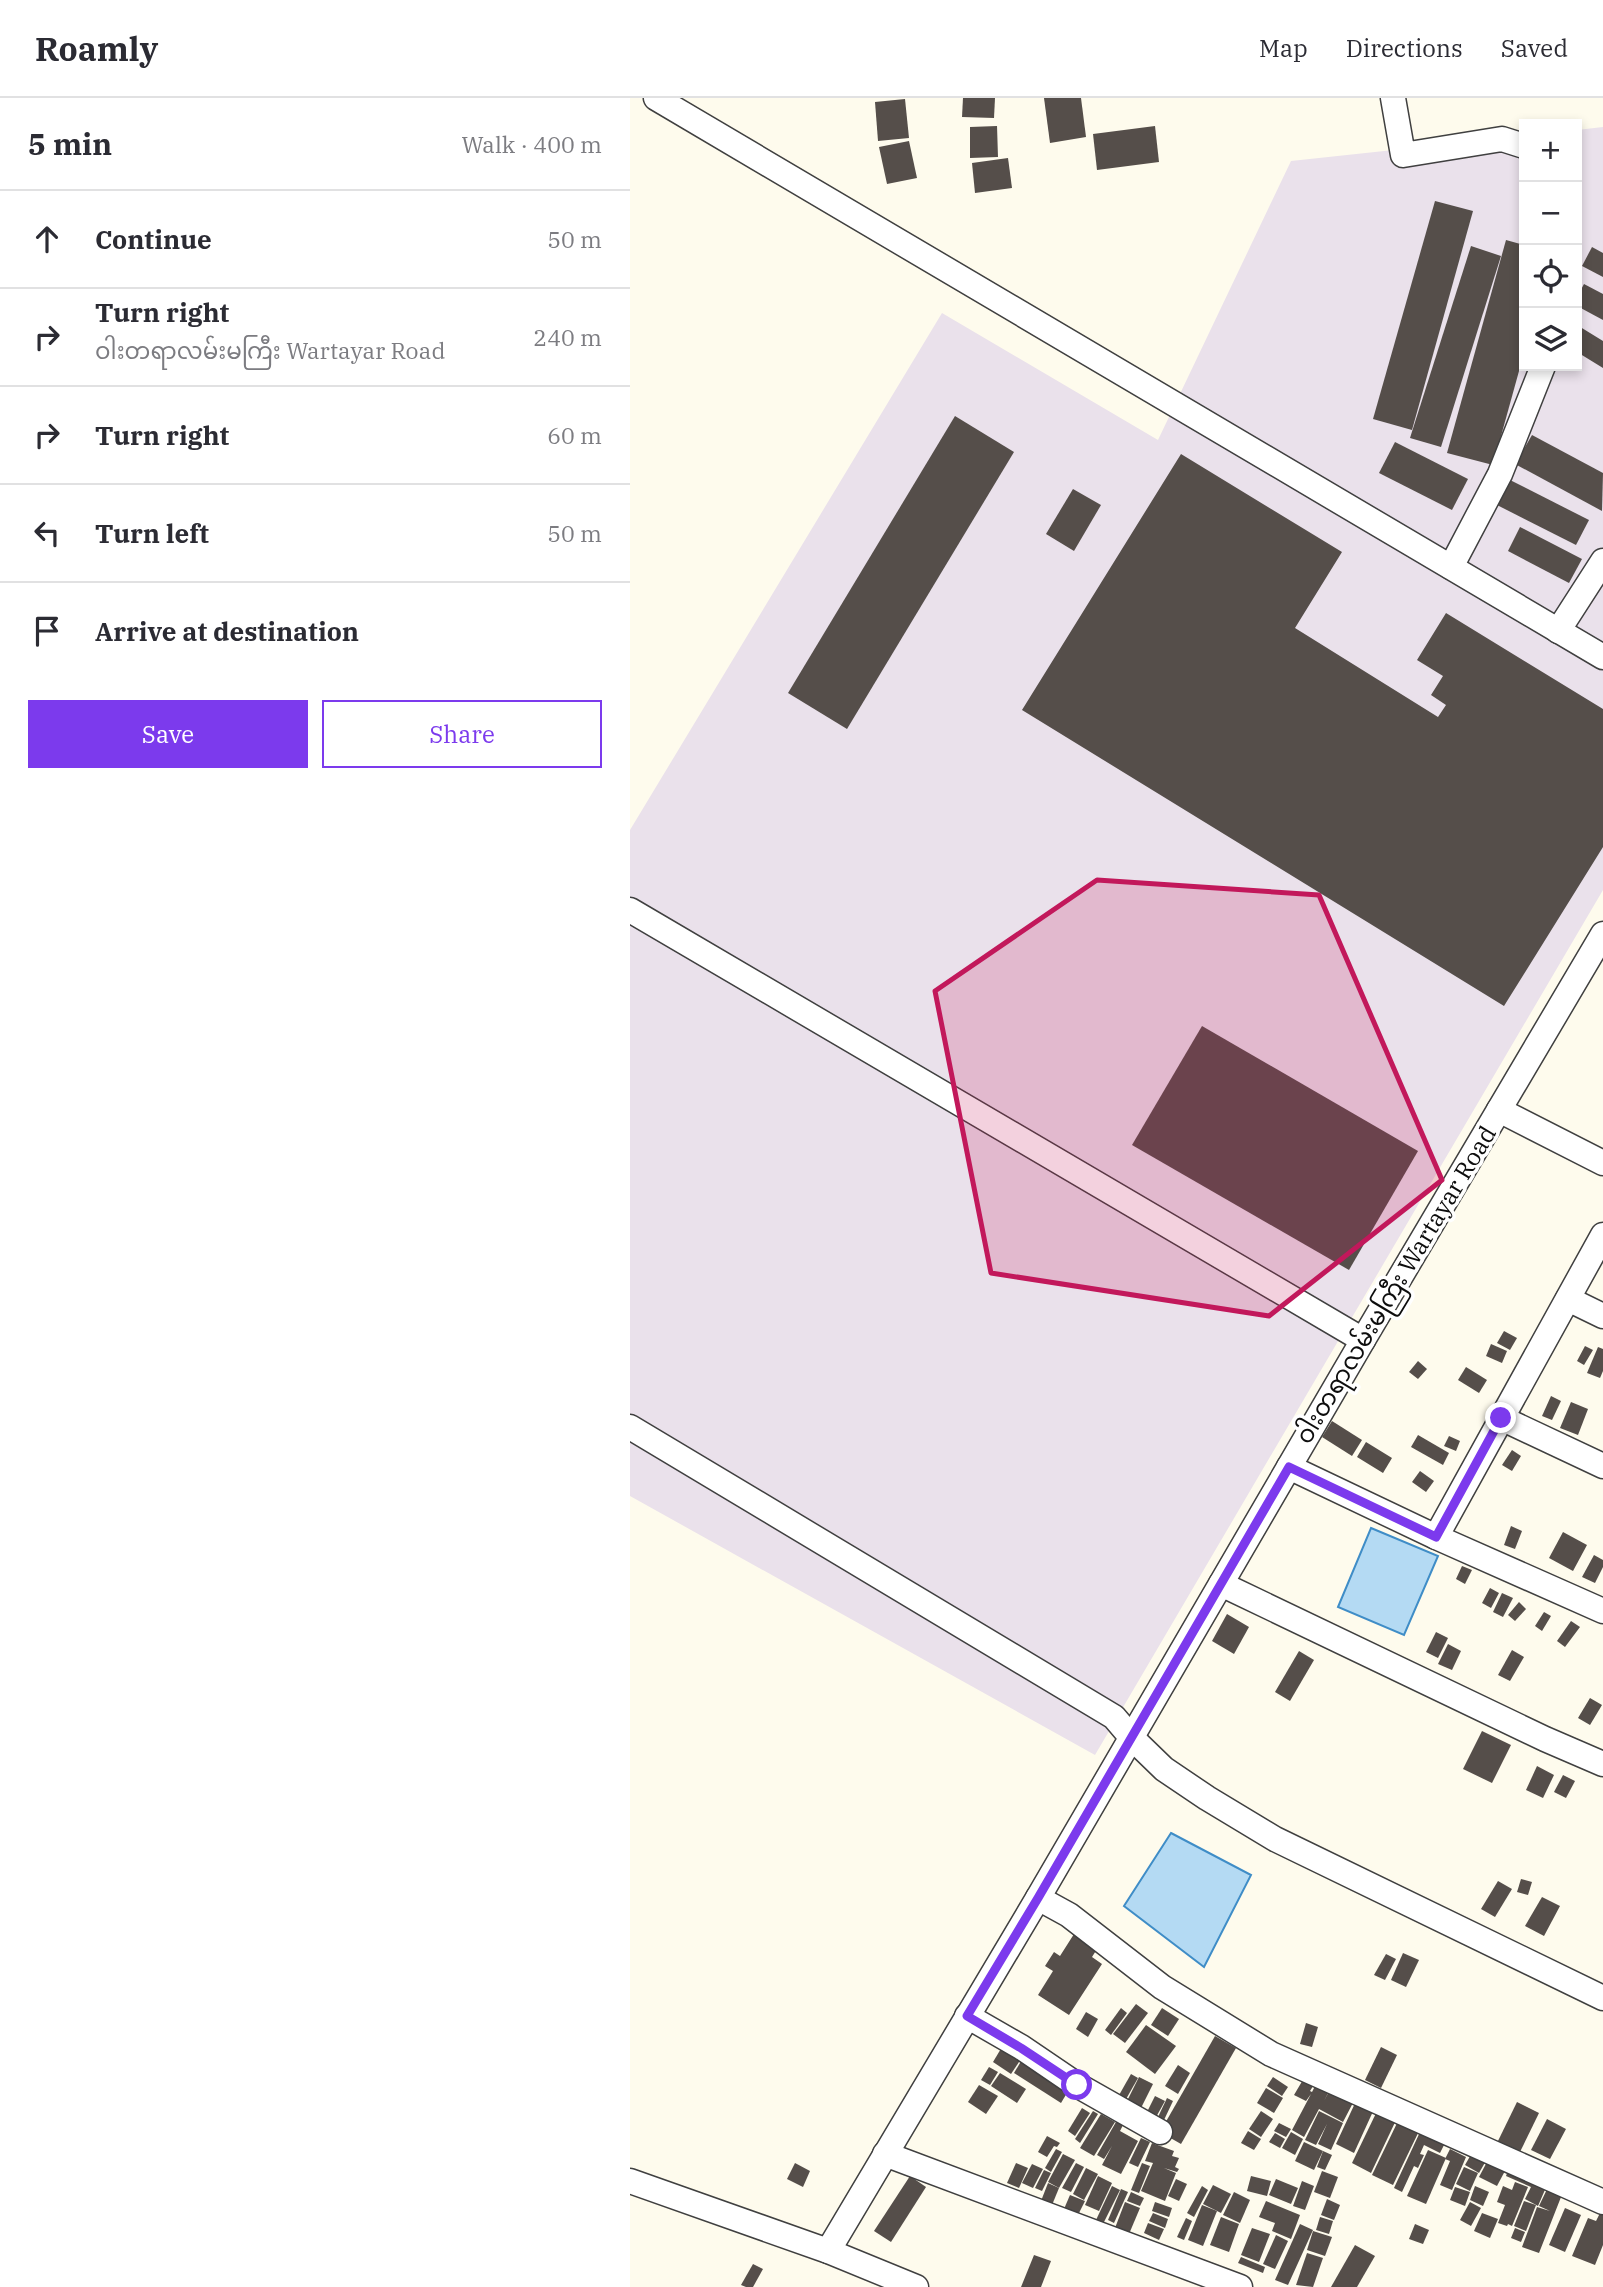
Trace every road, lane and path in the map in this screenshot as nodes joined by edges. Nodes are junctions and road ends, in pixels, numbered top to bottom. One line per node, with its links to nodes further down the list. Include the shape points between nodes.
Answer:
1 (656, 98): 6 (street)
2 (1393, 98): 3 (street, via 1403,155 1502,139)
3 (1519, 144)
4 (1541, 371): 6 (street, via 1500,474)
5 (1603, 561): 7 (street)
6 (1451, 568): 7 (street)
7 (1558, 631): 8 (street)
8 (1603, 657)
9 (630, 910): 16 (street)
10 (1603, 934): 11 (street, ဝါးတရာလမ်းမကြီး Wartayar Road)
11 (1499, 1110): 12 (street); 16 (street, ဝါးတရာလမ်းမကြီး Wartayar Road)
12 (1603, 1163)
13 (1603, 1235): 14 (street)
14 (1568, 1298): 15 (street); 17 (street)
15 (1603, 1317)
16 (1363, 1340): 20 (street, ဝါးတရာလမ်းမကြီး Wartayar Road)
17 (1501, 1418): 19 (street); 21 (street)
18 (630, 1427): 24 (street, via 1114,1717)
19 (1603, 1466)
20 (1289, 1467): 21 (street); 22 (street, ဝါးတရာလမ်းမကြီး Wartayar Road)
21 (1436, 1537): 23 (street)
22 (1220, 1584): 24 (street, ဝါးတရာလမ်းမကြီး Wartayar Road); 25 (street)
23 (1603, 1611)
24 (1131, 1737): 26 (street, ဝါးတရာလမ်းမကြီး Wartayar Road); 27 (street, via 1164,1769 1275,1839)
25 (1603, 1764)
26 (1038, 1898): 28 (street, ဝါးတရာလမ်းမကြီး Wartayar Road); 32 (street, via 1069,1915 1162,1987 1271,2054)
27 (1603, 1998)
28 (967, 2016): 29 (street); 30 (street, ဝါးတရာလမ်းမကြီး Wartayar Road)
29 (1160, 2132)
30 (885, 2154): 33 (street, ဝါးတရာလမ်းမကြီး Wartayar Road); 35 (street)
31 (630, 2181): 33 (street)
32 (1603, 2202)
33 (828, 2251): 34 (street)
34 (916, 2287)
35 (1240, 2287)

